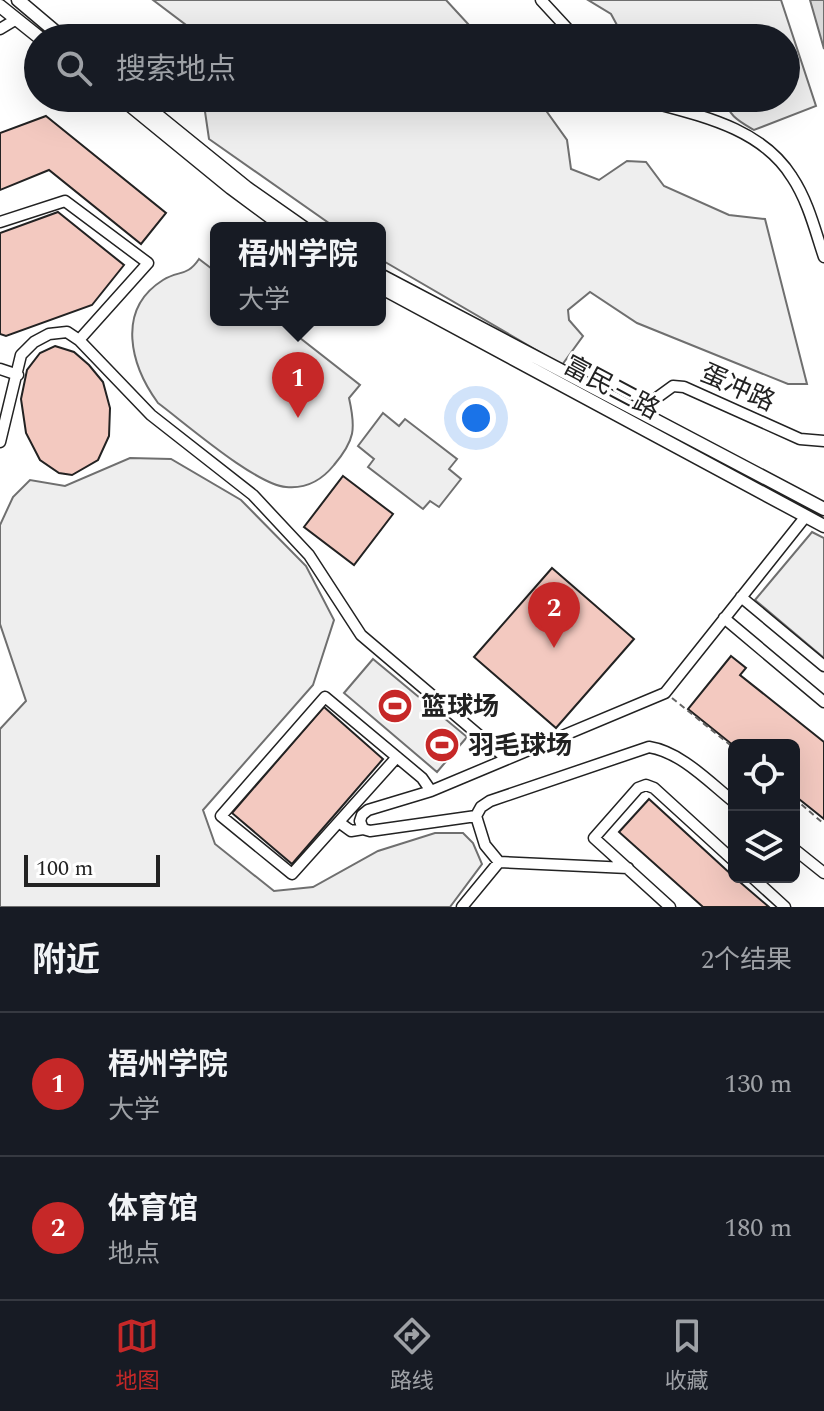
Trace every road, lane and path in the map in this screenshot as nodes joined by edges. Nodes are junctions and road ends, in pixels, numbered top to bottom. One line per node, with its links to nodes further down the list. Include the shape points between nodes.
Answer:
1 (18, 0): 5 (main road)
2 (541, 0): 6 (lane)
3 (0, 6): 4 (main road)
4 (15, 20): 7 (main road); 8 (lane)
5 (46, 24)
6 (563, 24)
7 (24, 26)
8 (0, 29)
9 (138, 112): 13 (main road)
10 (153, 112): 14 (main road)
11 (682, 112): 15 (lane, via 737,129 777,158 794,180)
12 (0, 222): 18 (lane, via 65,201 148,263)
13 (277, 222)
14 (295, 222)
15 (824, 257)
16 (386, 278): 21 (main road, 富民三路)
17 (386, 290): 25 (main road, 富民三路)
18 (79, 340): 20 (lane, via 67,332 34,342 21,355); 34 (lane, via 151,415 253,495 309,555 361,635)
19 (0, 369): 20 (lane)
20 (18, 375): 23 (lane)
21 (643, 414): 22 (lane, 蛋冲路, via 660,394 673,386 684,387 800,439); 24 (main road, 富民三路)
22 (824, 441)
23 (0, 442)
24 (824, 509)
25 (806, 516): 26 (main road, 富民三路); 27 (lane)
26 (824, 526)
27 (741, 597): 28 (lane); 29 (lane)
28 (724, 618): 30 (lane); 31 (lane)
29 (824, 666)
30 (665, 693): 32 (path); 34 (lane)
31 (824, 702)
32 (728, 743)
33 (397, 757): 35 (lane); 39 (lane); 39 (lane, via 325,697 221,816 292,874)
34 (507, 759): 35 (lane)
35 (431, 791): 41 (lane, via 368,810 360,821)
36 (728, 797): 38 (lane, via 673,755 649,747 490,801)
37 (800, 803): 40 (path)
38 (476, 816): 41 (lane); 44 (lane, via 485,845)
39 (340, 823): 41 (lane, via 351,831)
40 (824, 824)
41 (363, 829)
42 (800, 854): 46 (lane)
43 (728, 856): 45 (lane, via 646,785 594,838)
44 (499, 862): 45 (lane); 48 (lane)
45 (628, 868): 49 (lane)
46 (824, 873)
47 (759, 883): 50 (lane)
48 (462, 907)
49 (670, 907)
50 (785, 907)

